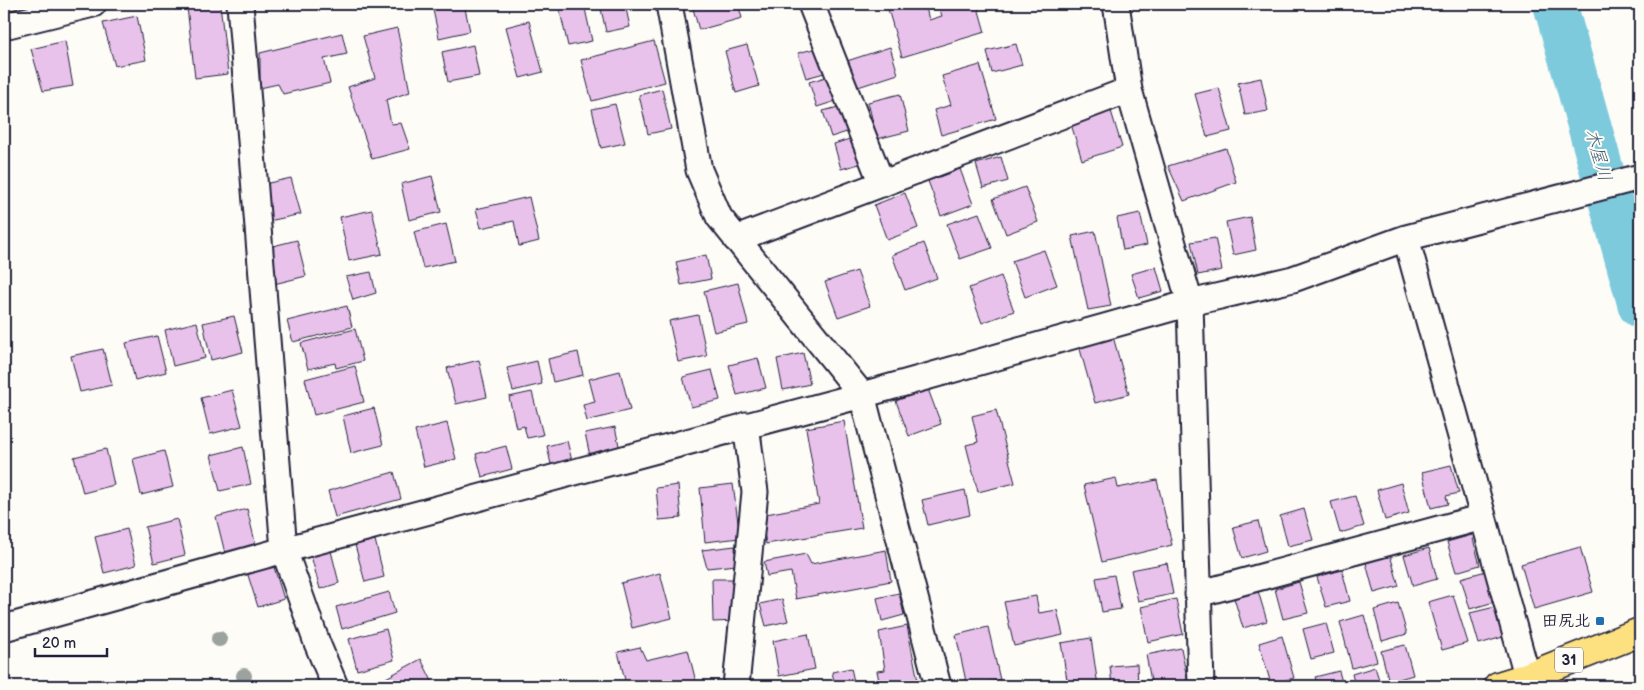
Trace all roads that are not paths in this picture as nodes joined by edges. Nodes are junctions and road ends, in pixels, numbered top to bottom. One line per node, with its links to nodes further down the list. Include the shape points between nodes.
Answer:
1 (93, 4): 6 (street)
2 (240, 4): 16 (street)
3 (670, 4): 11 (street, via 699,170 719,217)
4 (811, 4): 9 (street)
5 (1116, 4): 7 (street)
6 (4, 26)
7 (1129, 90): 9 (street); 12 (street)
8 (1636, 178): 10 (street)
9 (882, 184): 11 (street)
10 (1406, 238): 12 (street, via 1293,279); 15 (street)
11 (736, 239): 13 (street)
12 (1190, 303): 13 (street); 17 (street)
13 (862, 395): 14 (street); 23 (street)
14 (746, 425): 16 (street); 22 (street, via 755,492)
15 (1483, 517): 17 (street); 20 (street)
16 (284, 550): 18 (street); 21 (street, via 316,643)
17 (1198, 594): 24 (street)
18 (4, 628)
19 (1640, 632): 20 (main road, 31)
20 (1528, 682): 25 (main road, 31)
21 (335, 686)
22 (736, 686)
23 (938, 686)
24 (1201, 686)
25 (1498, 686)

